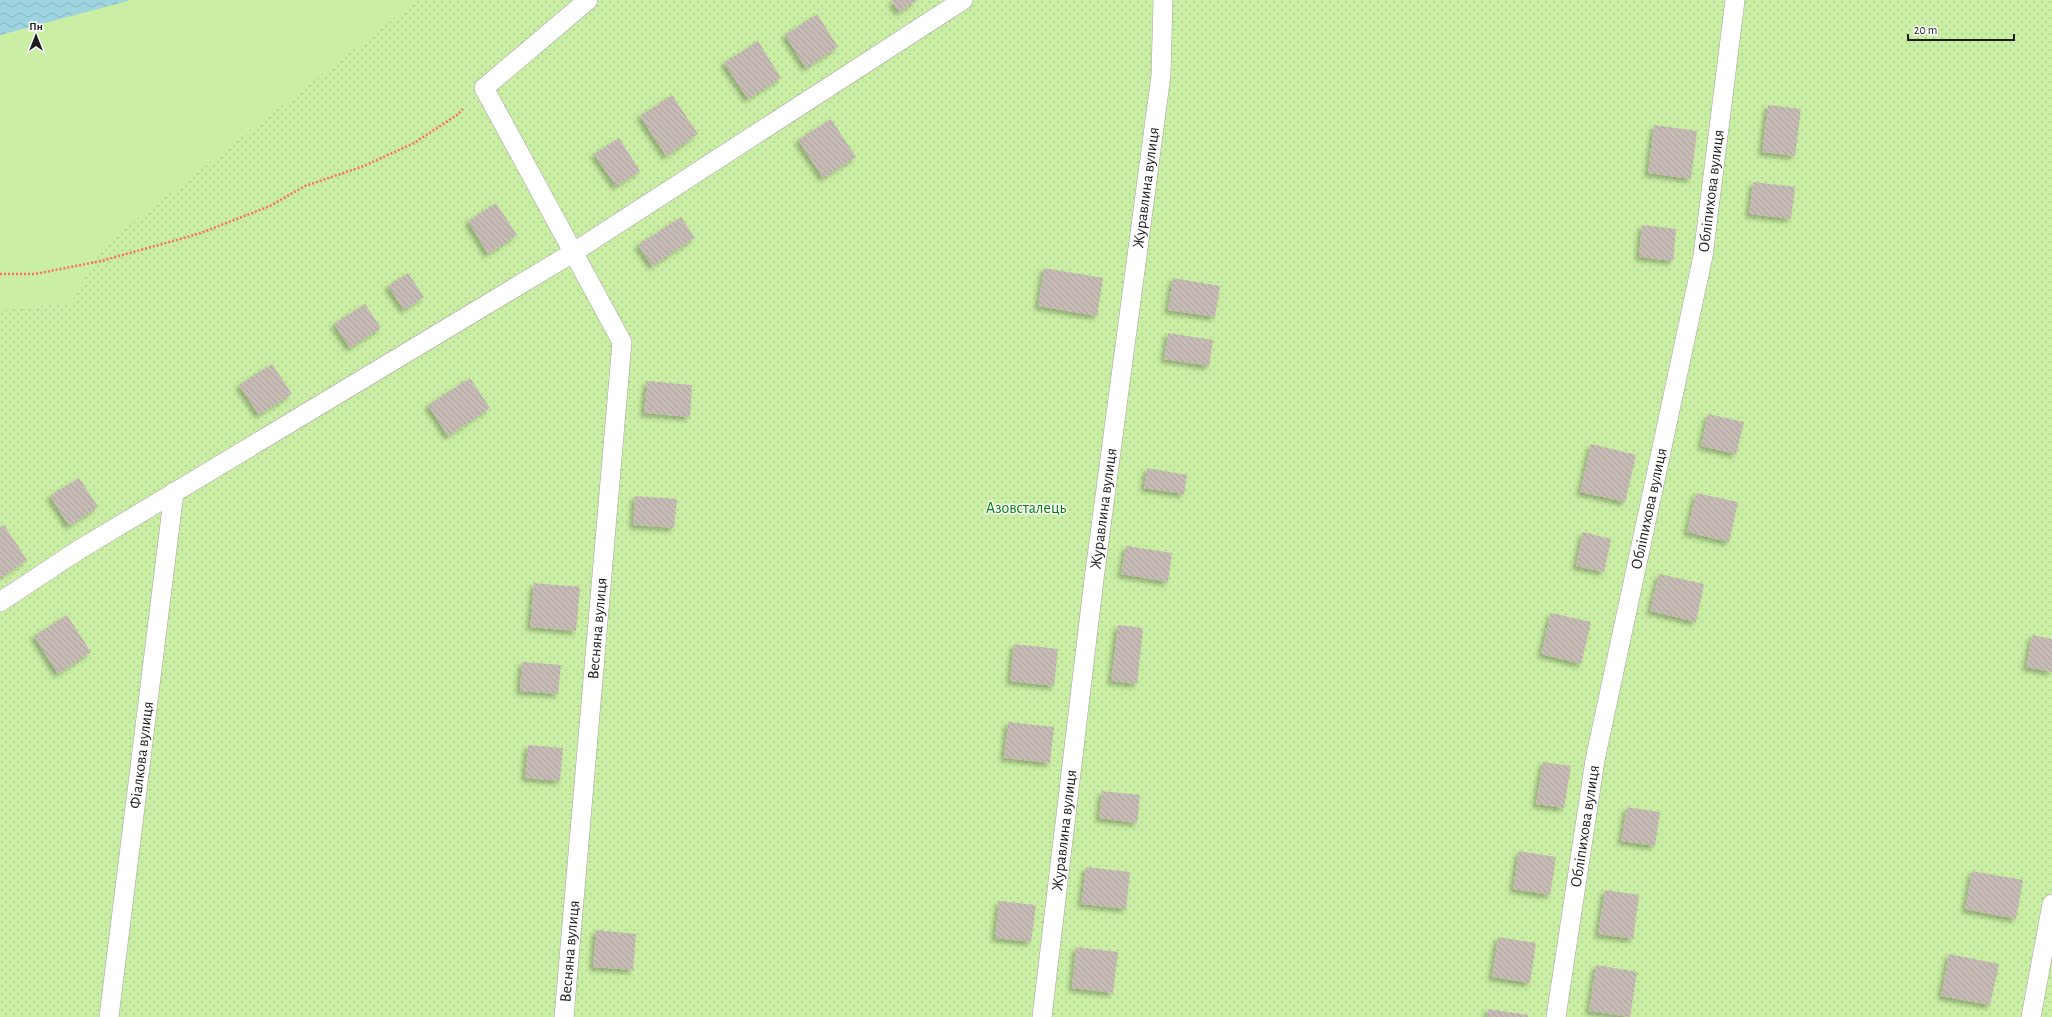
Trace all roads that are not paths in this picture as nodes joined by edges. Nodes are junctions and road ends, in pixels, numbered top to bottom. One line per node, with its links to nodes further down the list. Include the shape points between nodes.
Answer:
1 (588, 0): 5 (lane, Весняна вулиця, via 484,88)
2 (963, 0): 5 (lane)
3 (1163, 0): 11 (lane, Журавлина вулиця, via 1162,75 1094,579)
4 (1735, 0): 12 (lane, Обліпихова вулиця, via 1703,256 1595,760)
5 (574, 252): 6 (lane); 10 (lane, Весняна вулиця, via 622,342)
6 (174, 492): 7 (lane); 9 (lane, Фіалкова вулиця)
7 (0, 602)
8 (2052, 904): 13 (lane)
9 (109, 1017)
10 (564, 1017)
11 (1042, 1017)
12 (1556, 1017)
13 (2031, 1017)

